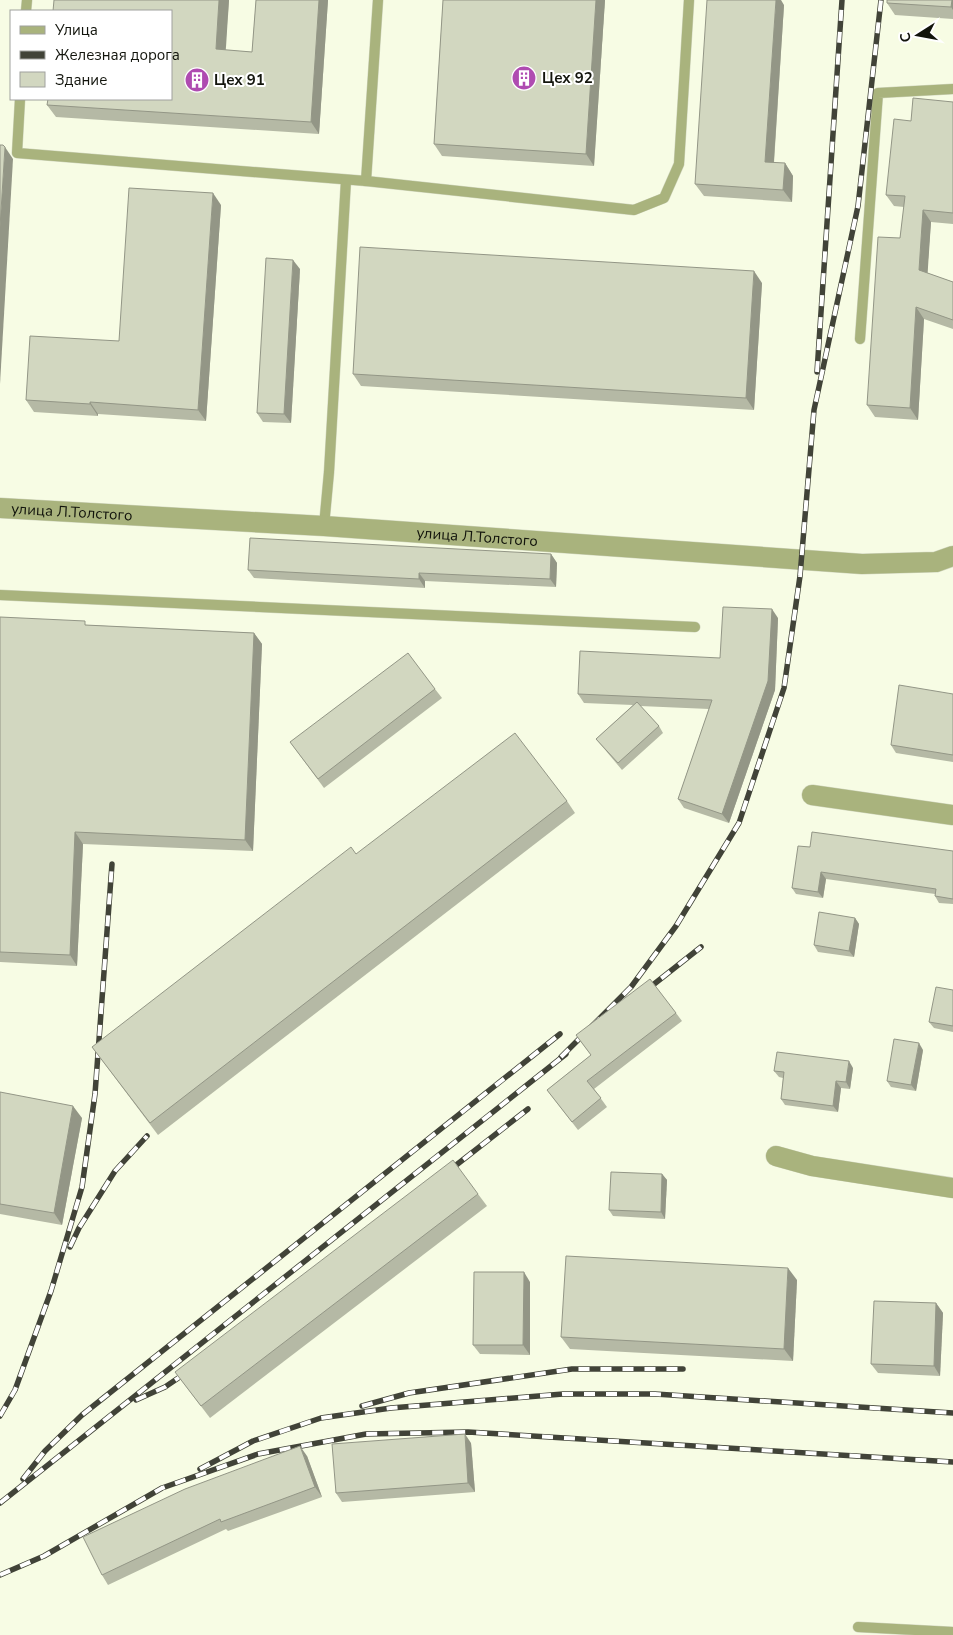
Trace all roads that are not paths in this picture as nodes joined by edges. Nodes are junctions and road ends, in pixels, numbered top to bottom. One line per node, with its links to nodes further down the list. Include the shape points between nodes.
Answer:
1 (378, 0): 6 (lane)
2 (689, 0): 6 (lane, via 678,164 664,198 634,210)
3 (953, 89): 7 (lane, via 878,93)
4 (20, 100): 5 (lane, via 17,153)
5 (346, 180): 6 (lane); 9 (lane)
6 (366, 181)
7 (860, 339)
8 (0, 508): 9 (street, улица Л.Толстого)
9 (324, 526): 10 (street, улица Л.Толстого, via 862,564 936,562)
10 (953, 556)
11 (0, 594): 12 (lane)
12 (695, 627)
13 (812, 795): 14 (street)
14 (953, 815)
15 (776, 1156): 16 (street, via 812,1166)
16 (953, 1188)
17 (858, 1627): 18 (lane)
18 (953, 1632)

